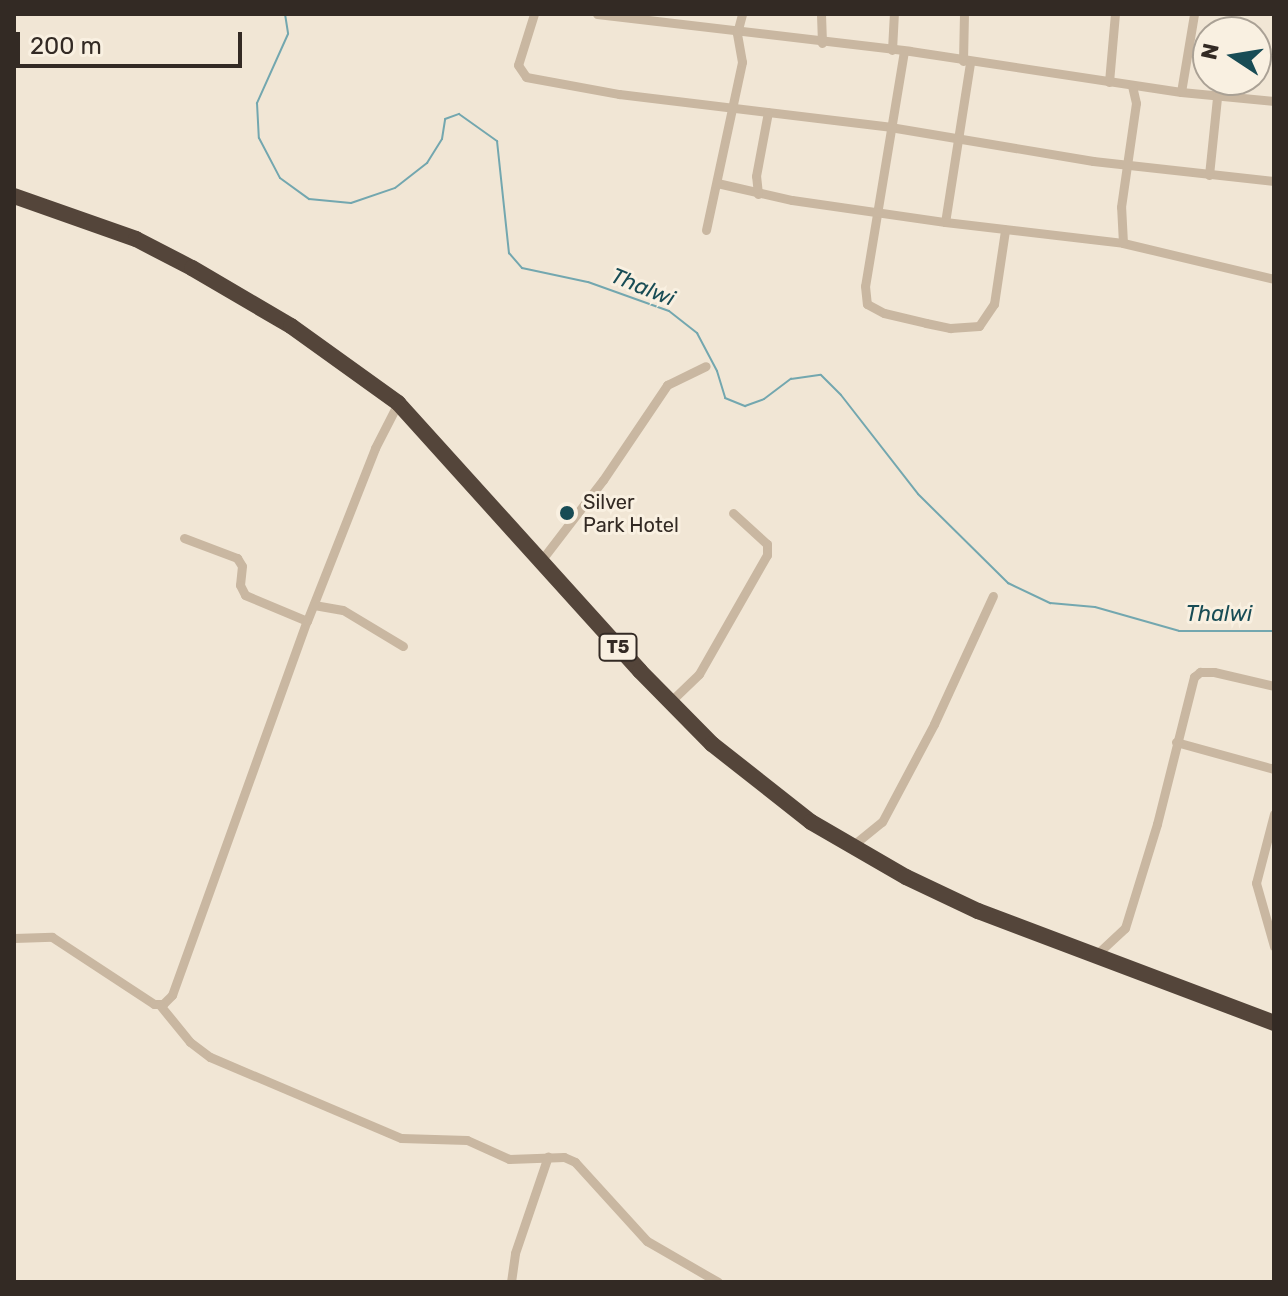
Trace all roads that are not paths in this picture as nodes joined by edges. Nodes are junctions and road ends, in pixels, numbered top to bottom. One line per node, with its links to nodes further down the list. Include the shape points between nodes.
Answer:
1 (534, 14): 19 (street, via 518,65 526,77)
2 (597, 14): 9 (street)
3 (742, 14): 9 (street)
4 (821, 14): 10 (street)
5 (894, 14): 11 (street)
6 (964, 14): 13 (street)
7 (1115, 14): 14 (street)
8 (1194, 14): 16 (street)
9 (737, 33): 10 (street); 19 (street, via 743,55)
10 (822, 43): 11 (street)
11 (892, 50): 12 (street)
12 (904, 51): 13 (street); 21 (street)
13 (966, 62): 14 (street); 22 (street)
14 (1109, 82): 15 (street)
15 (1132, 85): 16 (street); 23 (street, via 1136,103)
16 (1181, 92): 17 (street)
17 (1217, 97): 18 (street); 24 (street)
18 (1274, 101)
19 (731, 107): 20 (street); 26 (street)
20 (768, 112): 21 (street); 27 (street, via 756,176)
21 (890, 127): 22 (street); 29 (street)
22 (959, 138): 23 (street); 30 (street)
23 (1128, 162): 24 (street); 33 (street, via 1120,223)
24 (1209, 175): 25 (street)
25 (1274, 181)
26 (717, 183): 27 (street); 31 (street)
27 (758, 194): 29 (street)
28 (14, 196): 36 (highway, T5, via 136,239 192,268 291,326)
29 (879, 210): 30 (street); 32 (street, via 865,286 867,304 950,328 979,326 989,315)
30 (945, 222): 32 (street)
31 (706, 230)
32 (1005, 230): 33 (street)
33 (1123, 243): 34 (street)
34 (1274, 279)
35 (706, 366): 39 (street, via 667,385)
36 (398, 403): 39 (highway, T5); 41 (street)
37 (733, 513): 45 (street, via 767,544 767,555 699,674)
38 (184, 538): 42 (street, via 237,558 245,595)
39 (540, 562): 45 (highway, T5)
40 (993, 596): 49 (street, via 882,822)
41 (314, 605): 42 (street); 43 (street, via 343,610)
42 (307, 621): 53 (street, via 172,995)
43 (403, 646)
44 (1274, 686): 46 (street, via 1196,673)
45 (671, 701): 49 (highway, T5, via 712,744 779,798)
46 (1176, 742): 47 (street); 52 (street, via 1125,928)
47 (1274, 769)
48 (1274, 814): 51 (street, via 1256,883)
49 (852, 846): 52 (highway, T5, via 941,895)
50 (14, 938): 53 (street, via 52,937 138,996)
51 (1274, 946)
52 (1097, 954): 54 (highway, T5)
53 (159, 1004): 55 (street, via 190,1042 210,1057 401,1138 467,1140 509,1159)
54 (1274, 1023)
55 (548, 1156): 56 (street, via 515,1253); 57 (street, via 575,1162 647,1241)
56 (511, 1282)
57 (718, 1282)

